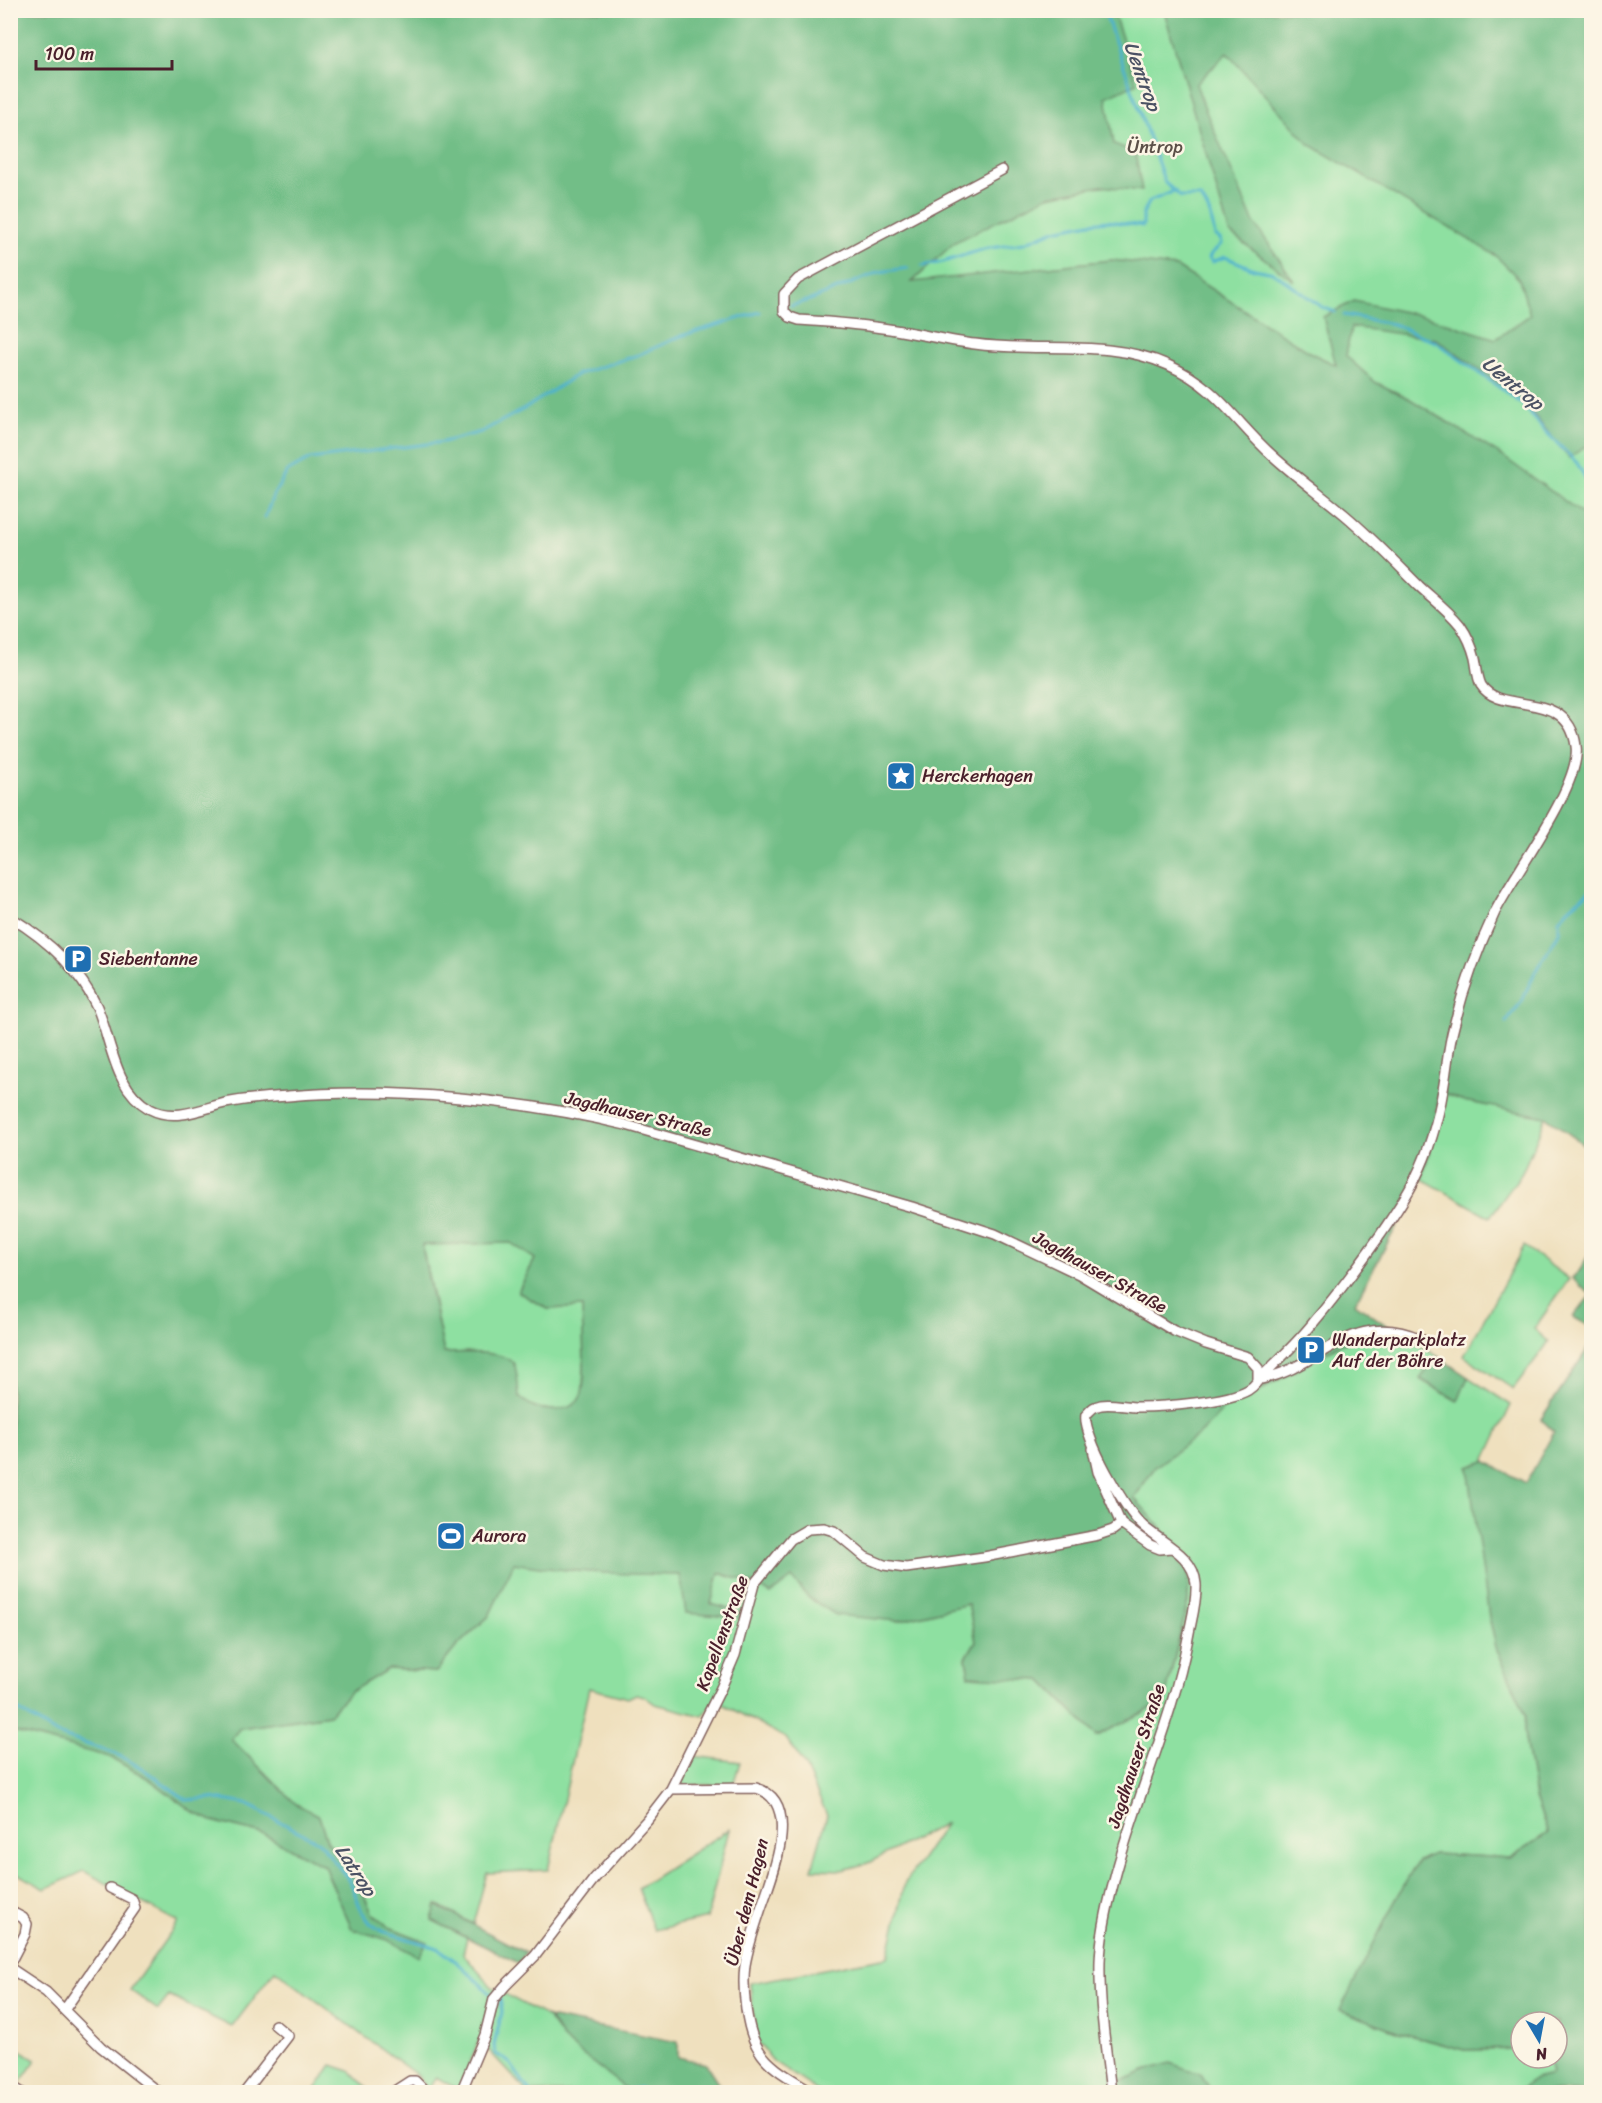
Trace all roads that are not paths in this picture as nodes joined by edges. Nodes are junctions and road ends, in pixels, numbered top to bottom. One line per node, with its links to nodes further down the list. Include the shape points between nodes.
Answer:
1 (1002, 170): 4 (street, via 798,279 784,294 784,311 799,320 875,327 974,344 1138,354 1197,380 1221,400 1264,448 1346,515 1452,616 1467,636 1478,677 1487,692 1553,711 1570,727 1576,743 1576,759 1564,792 1500,903 1473,962 1453,1028 1440,1105 1414,1182 1332,1301)
2 (10, 916): 4 (street, Jagdhauser Straße, via 48,944 81,981 97,1008 124,1083 153,1110 177,1115 256,1098 333,1094 456,1099 591,1116 994,1234 1079,1274 1180,1334 1248,1357 1258,1368)
3 (1421, 1339): 4 (street, via 1381,1330 1354,1335 1286,1372)
4 (1258, 1379): 5 (street, Jagdhauser Straße, via 1244,1392 1210,1400 1094,1408 1086,1415 1085,1423)
5 (1094, 1447): 6 (street, via 1098,1472); 7 (street, Jagdhauser Straße, via 1134,1517)
6 (1121, 1524): 7 (street, via 1150,1545); 8 (street, Kapellenstraße, via 1098,1535 916,1568 891,1567 871,1560 830,1529 813,1528 796,1534 753,1584 730,1666)
7 (1171, 1548): 23 (street, Jagdhauser Straße, via 1191,1568 1196,1597 1172,1705 1125,1843 1105,1918 1100,1960)
8 (670, 1789): 21 (street, Kapellenstraße, via 535,1956 494,1999 485,2035); 22 (street, Über dem Hagen, via 756,1788 776,1803 781,1839 745,1965 747,2011 761,2054)
9 (110, 1888): 13 (street, via 132,1899 135,1908)
10 (10, 1911): 11 (street, via 27,1924)
11 (10, 1963)
12 (10, 1968): 13 (street)
13 (65, 2009): 17 (street, via 101,2047)
14 (275, 2025): 18 (street, via 288,2036)
15 (10, 2085): 16 (street)
16 (21, 2092)
17 (158, 2092)
18 (245, 2092)
19 (393, 2092): 20 (street, via 410,2080)
20 (426, 2092)
21 (461, 2092)
22 (813, 2092)
23 (1111, 2092)

